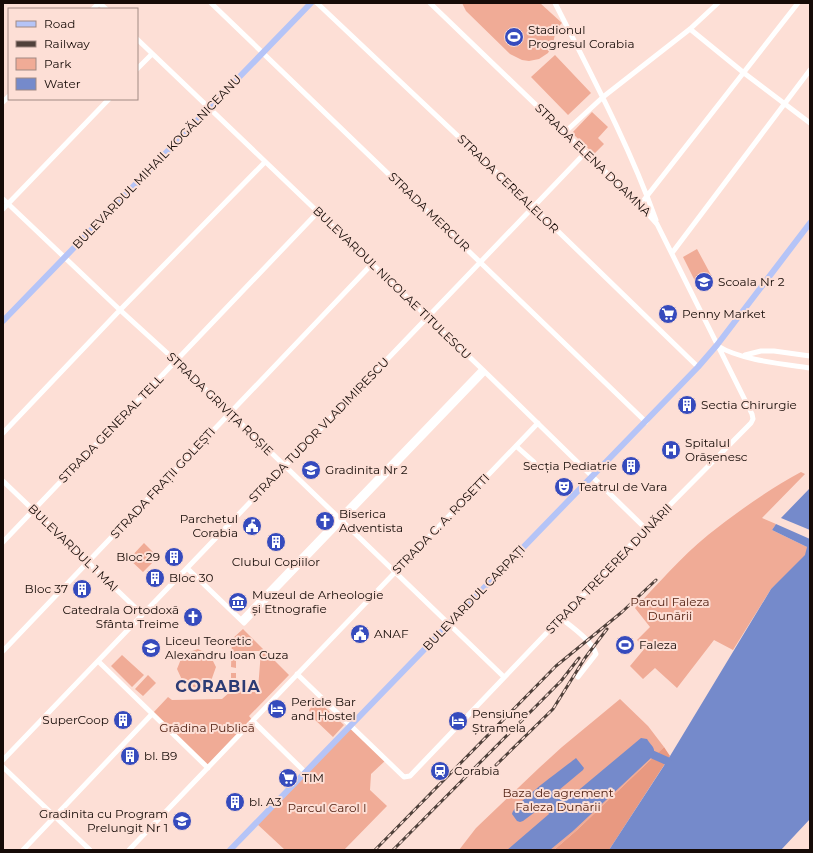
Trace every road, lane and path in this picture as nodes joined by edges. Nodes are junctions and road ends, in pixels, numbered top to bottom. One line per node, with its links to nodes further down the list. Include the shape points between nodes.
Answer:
1 (212, 3): 10 (street, STRADA MERCUR)
2 (311, 3): 10 (main road, BULEVARDUL MIHAIL KOGĂLNICEANU)
3 (317, 3): 27 (street, STRADA CEREALELOR)
4 (430, 3): 20 (street, STRADA ELENA DOAMNA)
5 (555, 3): 15 (street)
6 (718, 3): 8 (street)
7 (798, 3): 14 (street)
8 (690, 29): 14 (street); 15 (street)
9 (138, 40): 11 (street, BULEVARDUL NICOLAE TITULESCU)
10 (263, 53): 18 (main road, BULEVARDUL MIHAIL KOGĂLNICEANU); 34 (street, STRADA MERCUR)
11 (152, 54): 12 (street); 18 (street, BULEVARDUL NICOLAE TITULESCU)
12 (138, 69)
13 (810, 70): 17 (street)
14 (744, 73): 17 (street); 23 (street)
15 (603, 97): 20 (street); 23 (street)
16 (108, 100): 25 (street)
17 (785, 104): 19 (street); 32 (street)
18 (209, 108): 22 (street, BULEVARDUL NICOLAE TITULESCU); 33 (main road, BULEVARDUL MIHAIL KOGĂLNICEANU)
19 (810, 123)
20 (564, 133): 21 (street, STRADA ELENA DOAMNA)
21 (585, 152): 26 (street, STRADA ELENA DOAMNA); 27 (street, STRADA TUDOR VLADIMIRESCU)
22 (265, 162): 29 (street, BULEVARDUL NICOLAE TITULESCU); 36 (street)
23 (647, 196): 26 (street); 31 (street)
24 (3, 199): 25 (street, STRADA GRIVIȚA ROȘIE)
25 (8, 204): 28 (street); 33 (street, STRADA GRIVIȚA ROȘIE)
26 (640, 205): 31 (street, STRADA ELENA DOAMNA)
27 (532, 207): 34 (street, STRADA TUDOR VLADIMIRESCU); 43 (street, STRADA CEREALELOR)
28 (3, 209)
29 (318, 212): 35 (street, BULEVARDUL NICOLAE TITULESCU); 42 (street, STRADA GENERAL TELL)
30 (810, 223): 39 (main road, BULEVARDUL CARPAȚI)
31 (657, 224): 32 (street, STRADA ELENA DOAMNA)
32 (672, 253): 39 (street, STRADA ELENA DOAMNA)
33 (65, 257): 36 (street, STRADA GRIVIȚA ROȘIE); 38 (main road, BULEVARDUL MIHAIL KOGĂLNICEANU)
34 (480, 261): 37 (street, STRADA TUDOR VLADIMIRESCU); 47 (street, STRADA MERCUR)
35 (372, 264): 37 (street, BULEVARDUL NICOLAE TITULESCU); 46 (street, STRADA FRAȚII GOLEȘTI)
36 (120, 310): 42 (street, STRADA GRIVIȚA ROȘIE); 49 (street)
37 (427, 317): 45 (street, BULEVARDUL NICOLAE TITULESCU); 52 (street, STRADA TUDOR VLADIMIRESCU)
38 (3, 321)
39 (717, 345): 40 (street); 43 (main road, BULEVARDUL CARPAȚI); 57 (street, STRADA TRECEREA DUNĂRII, via 753,419 751,424)
40 (742, 356): 41 (street, via 761,351); 44 (street)
41 (810, 356)
42 (176, 361): 46 (street, STRADA GRIVIȚA ROȘIE); 55 (street, STRADA GENERAL TELL)
43 (698, 367): 47 (main road, BULEVARDUL CARPAȚI)
44 (810, 368)
45 (484, 371): 48 (street, BULEVARDUL NICOLAE TITULESCU); 56 (street)
46 (230, 413): 52 (street, STRADA GRIVIȚA ROȘIE); 59 (street, STRADA FRAȚII GOLEȘTI)
47 (646, 422): 53 (main road, BULEVARDUL CARPAȚI)
48 (538, 423): 50 (street, STRADA C. A. ROSETTI); 53 (street, BULEVARDUL NICOLAE TITULESCU)
49 (3, 433)
50 (516, 446): 51 (street); 61 (street, STRADA C. A. ROSETTI)
51 (534, 462)
52 (285, 466): 56 (street, STRADA GRIVIȚA ROȘIE); 60 (street, STRADA TUDOR VLADIMIRESCU)
53 (593, 477): 57 (street, BULEVARDUL NICOLAE TITULESCU); 64 (main road, BULEVARDUL CARPAȚI)
54 (3, 481): 55 (street, BULEVARDUL 1 MAI)
55 (34, 510): 58 (street, STRADA GENERAL TELL); 59 (street, BULEVARDUL 1 MAI)
56 (340, 519): 60 (street, via 242,621); 61 (street, STRADA GRIVIȚA ROȘIE)
57 (646, 529): 63 (street, STRADA TRECEREA DUNĂRII)
58 (3, 542)
59 (88, 562): 62 (street, BULEVARDUL 1 MAI); 65 (street, STRADA FRAȚII GOLEȘTI)
60 (187, 568): 62 (street, STRADA TUDOR VLADIMIRESCU)
61 (395, 572): 64 (street, STRADA GRIVIȚA ROȘIE); 67 (street, STRADA C. A. ROSETTI)
62 (142, 614): 66 (street, STRADA TUDOR VLADIMIRESCU)
63 (562, 619): 68 (street, STRADA TRECEREA DUNĂRII); 69 (street, via 582,636 596,654)
64 (449, 624): 68 (street, STRADA GRIVIȚA ROȘIE); 72 (main road, BULEVARDUL CARPAȚI)
65 (3, 650)
66 (98, 661): 70 (street); 73 (street, STRADA TUDOR VLADIMIRESCU)
67 (298, 674): 71 (street, STRADA C. A. ROSETTI); 72 (street)
68 (504, 677): 72 (street, STRADA TRECEREA DUNĂRII, via 407,777)
69 (578, 677)
70 (152, 714): 75 (street); 77 (street)
71 (253, 721): 75 (street, STRADA C. A. ROSETTI); 76 (street)
72 (350, 725): 76 (main road, BULEVARDUL CARPAȚI)
73 (3, 760)
74 (3, 767): 77 (street)
75 (208, 768): 80 (street, STRADA C. A. ROSETTI)
76 (305, 772): 81 (main road, BULEVARDUL CARPAȚI)
77 (55, 816): 78 (street); 79 (street)
78 (23, 850)
79 (90, 850)
80 (129, 850)
81 (230, 850)

